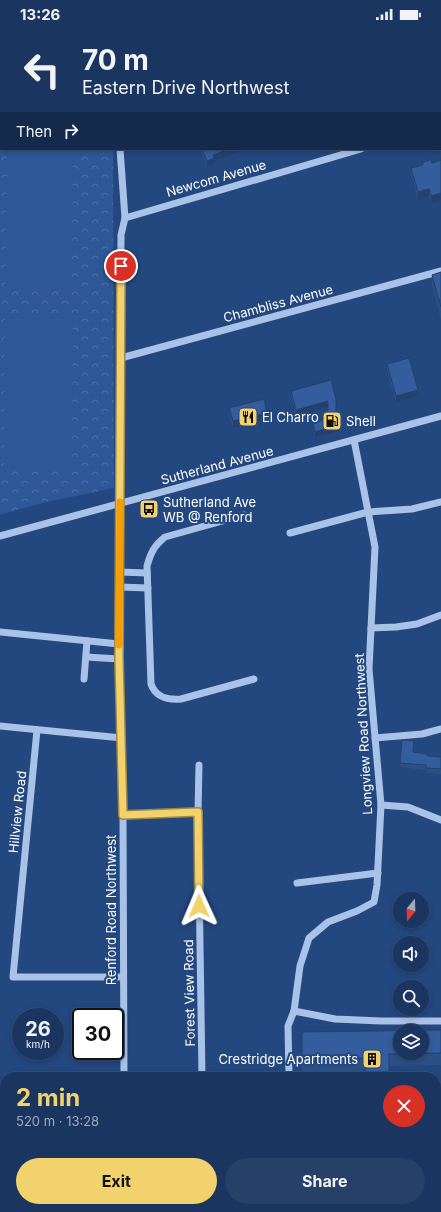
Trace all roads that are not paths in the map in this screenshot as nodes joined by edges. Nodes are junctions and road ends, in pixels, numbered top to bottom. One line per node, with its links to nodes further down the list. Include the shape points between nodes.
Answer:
1 (120, 150): 3 (street, Renford Road Northwest)
2 (358, 150): 3 (street, Newcom Avenue)
3 (125, 218): 5 (street, Renford Road Northwest, via 122,235)
4 (441, 271): 5 (street, Chambliss Avenue)
5 (121, 358): 9 (street, Renford Road Northwest)
6 (441, 416): 7 (street, Sutherland Avenue)
7 (354, 440): 9 (street, Sutherland Avenue); 10 (street, Longview Road Northwest)
8 (441, 502): 10 (street, via 412,510)
9 (120, 503): 13 (street, Sutherland Avenue); 14 (street, Renford Road Northwest)
10 (368, 512): 12 (street); 19 (street, Longview Road Northwest, via 375,547)
11 (244, 515): 15 (street, via 165,537 156,544)
12 (290, 534)
13 (0, 536)
14 (119, 572): 15 (street); 16 (street, Renford Road Northwest)
15 (147, 572): 17 (street)
16 (119, 587): 17 (street); 22 (street, Renford Road Northwest)
17 (148, 588): 25 (street, via 151,684 159,696 169,700 181,699)
18 (441, 615): 19 (street, via 417,624)
19 (371, 628): 31 (street, Longview Road Northwest, via 369,669)
20 (0, 632): 21 (street)
21 (87, 641): 22 (street); 23 (street)
22 (119, 644): 24 (street, Renford Road Northwest)
23 (86, 657): 24 (street); 26 (street)
24 (119, 659): 30 (street, Renford Road Northwest)
25 (254, 679)
26 (84, 680)
27 (0, 726): 29 (street)
28 (441, 729): 31 (street, via 422,734)
29 (37, 730): 30 (street); 39 (street, Hillview Road, via 13,977)
30 (122, 738): 35 (street, Renford Road Northwest)
31 (375, 738): 33 (street, Longview Road Northwest)
32 (199, 765): 34 (street, Forest View Road)
33 (381, 805): 36 (street, via 408,807); 37 (street, Longview Road Northwest)
34 (198, 812): 35 (street); 43 (street, Forest View Road)
35 (123, 815): 39 (street, Renford Road Northwest)
36 (441, 820)
37 (378, 873): 38 (street); 40 (street, Longview Road Northwest, via 374,902 328,922 309,938 300,966)
38 (297, 883)
39 (123, 978): 42 (street, Renford Road Northwest)
40 (294, 1011): 41 (street, via 335,1019); 44 (street, via 288,1026)
41 (441, 1020)
42 (124, 1072)
43 (202, 1072)
44 (289, 1072)

